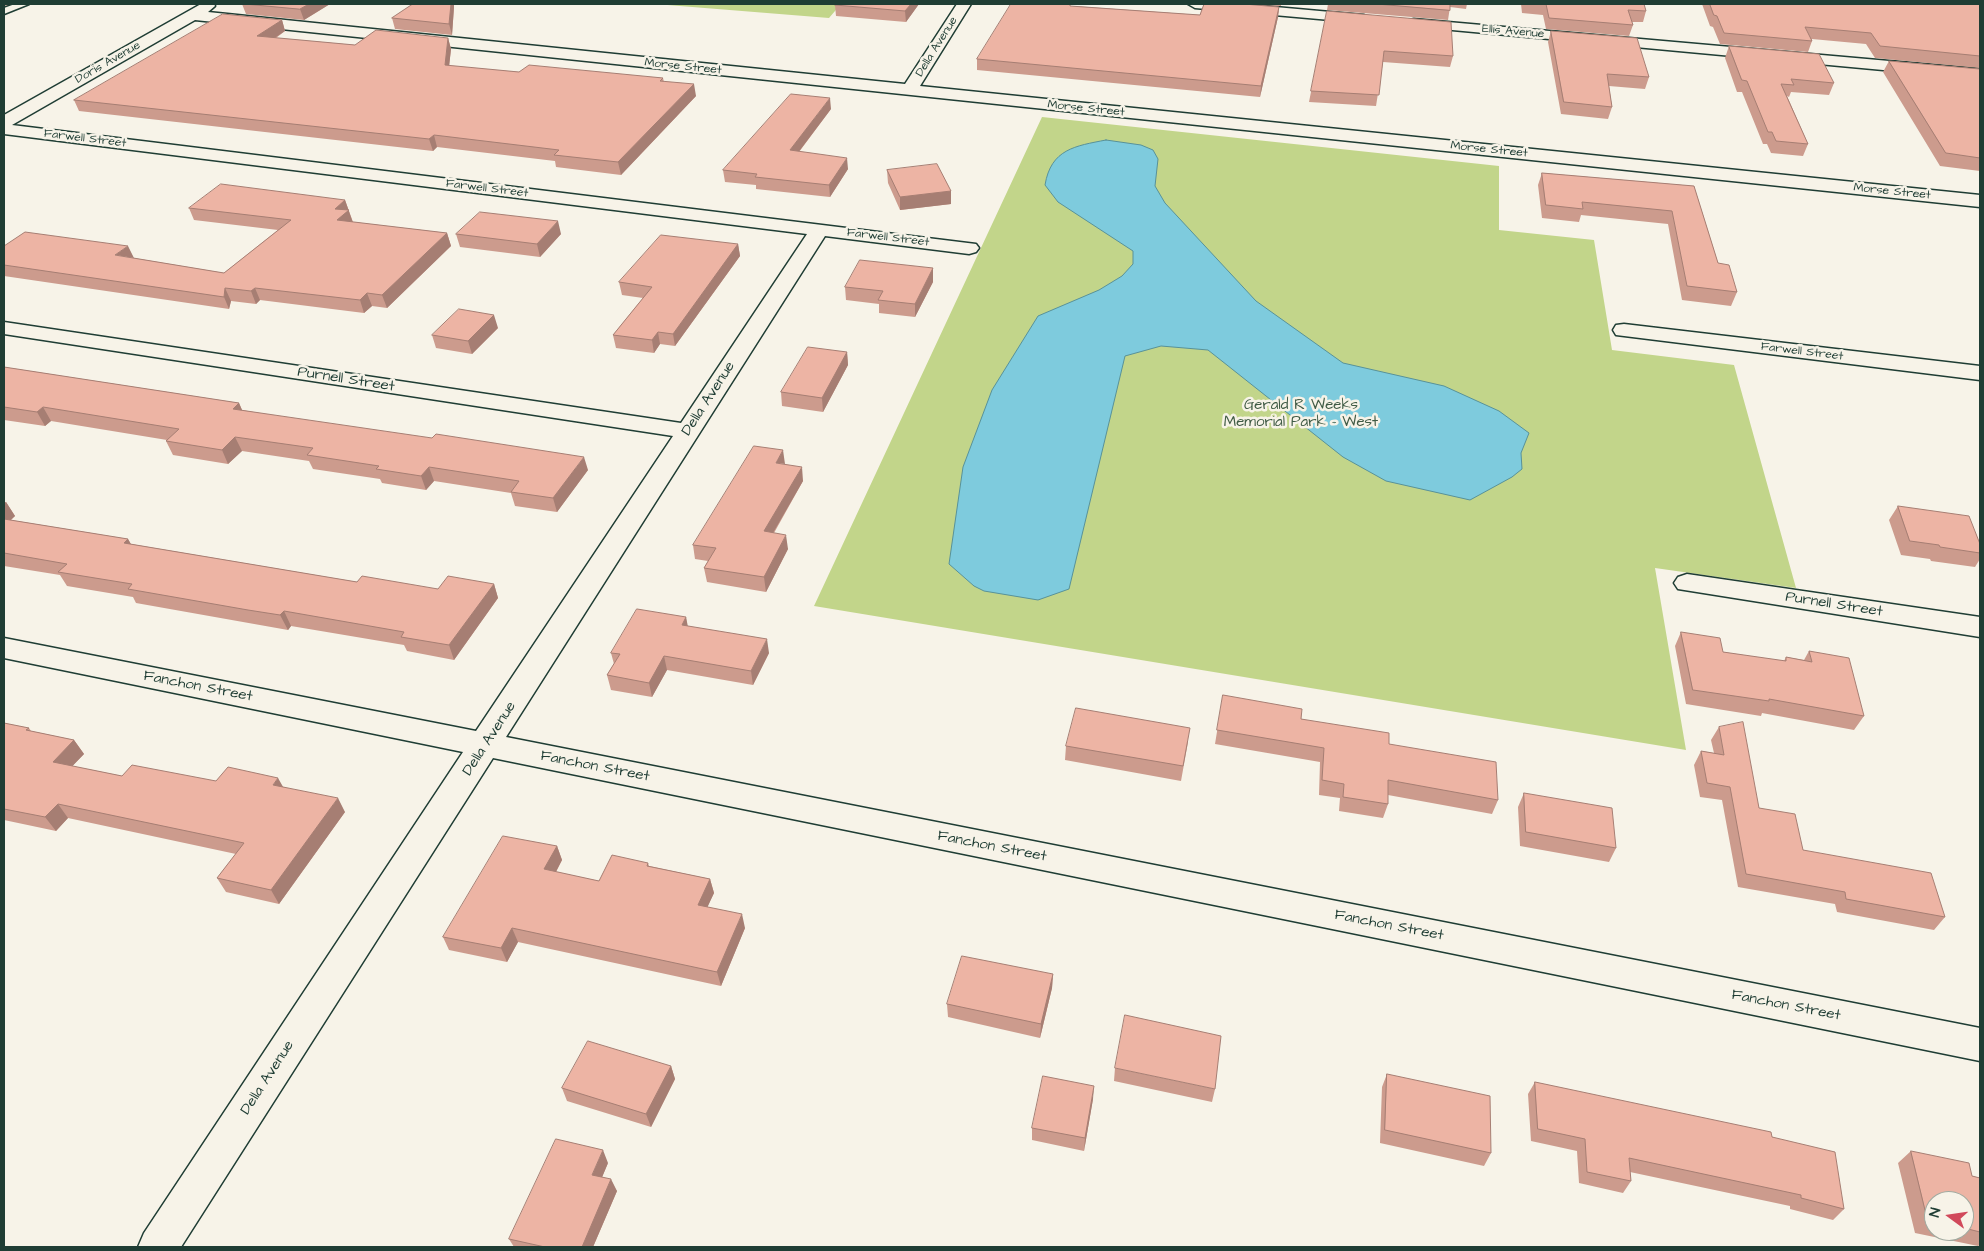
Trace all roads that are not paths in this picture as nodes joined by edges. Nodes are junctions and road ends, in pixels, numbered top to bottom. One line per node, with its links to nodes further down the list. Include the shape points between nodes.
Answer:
1 (24, 4): 5 (lane)
2 (212, 4): 6 (street, Doris Avenue)
3 (964, 4): 10 (street, Della Avenue)
4 (1195, 4): 7 (street)
5 (4, 12)
6 (192, 15): 10 (street, Morse Street); 11 (street, Doris Avenue)
7 (1384, 21)
8 (1403, 22): 9 (street, Ellis Avenue)
9 (1980, 74)
10 (909, 90): 13 (street, Morse Street)
11 (4, 122)
12 (4, 129): 14 (street, Farwell Street)
13 (1980, 201)
14 (819, 230): 15 (street, Farwell Street); 19 (street, Della Avenue)
15 (969, 248)
16 (4, 328): 19 (street, Purnell Street)
17 (1624, 330): 18 (street, Farwell Street)
18 (1980, 373)
19 (689, 431): 23 (street, Della Avenue)
20 (1687, 582): 21 (street, Purnell Street)
21 (1980, 627)
22 (4, 648): 23 (street, Fanchon Street)
23 (486, 745): 24 (street, Fanchon Street); 25 (street, Della Avenue)
24 (1980, 1045)
25 (158, 1247)

